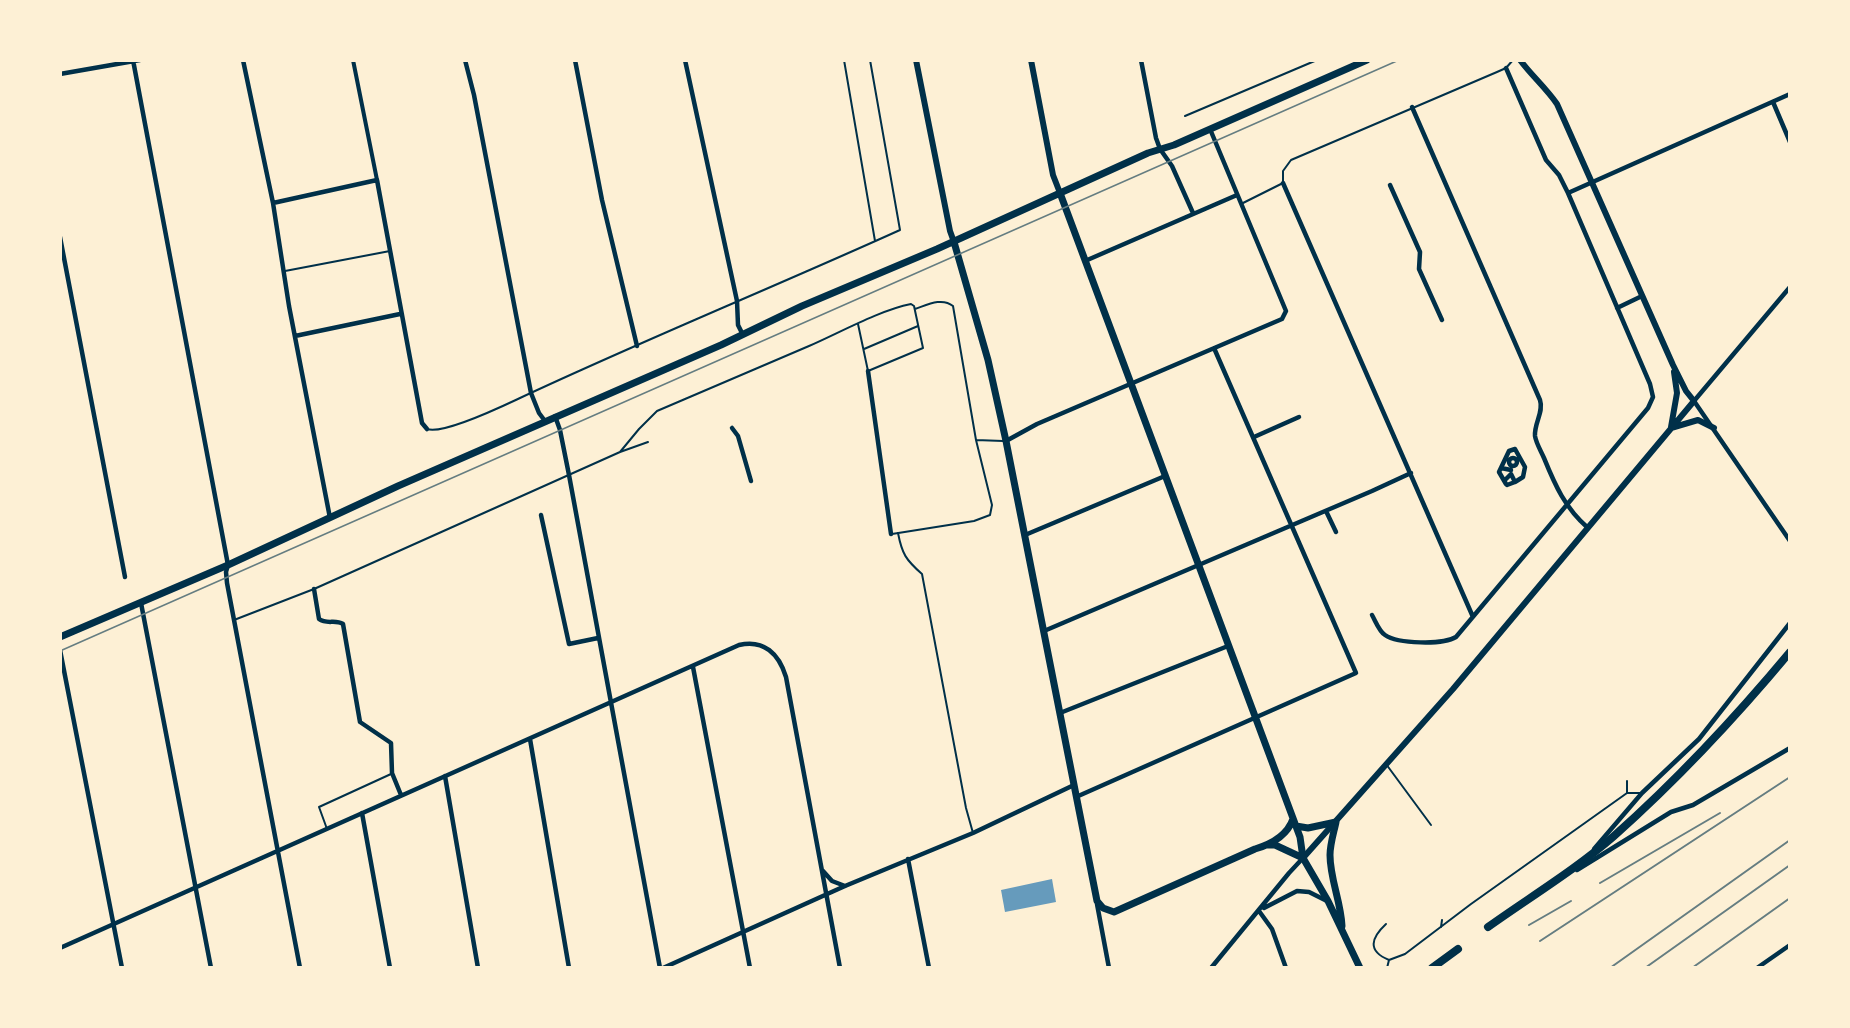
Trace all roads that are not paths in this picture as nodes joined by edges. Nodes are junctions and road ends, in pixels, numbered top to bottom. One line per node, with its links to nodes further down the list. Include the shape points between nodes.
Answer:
1 (140, 60): 16 (street)
2 (243, 60): 33 (street)
3 (353, 60): 26 (street)
4 (465, 60): 59 (street)
5 (575, 60): 53 (street, via 602,200)
6 (685, 60): 44 (street)
7 (844, 60): 37 (lane)
8 (870, 60): 37 (lane, via 900,230)
9 (916, 60): 38 (street)
10 (1031, 60): 30 (street, via 1053,175)
11 (1141, 60): 25 (street)
12 (1317, 60): 22 (lane)
13 (1367, 60): 23 (main road)
14 (1513, 60): 17 (lane)
15 (1520, 60): 27 (street, via 1557,104)
16 (133, 61): 18 (street); 92 (street)
17 (1506, 68): 21 (lane); 31 (street, via 1546,160 1559,174)
18 (60, 74)
19 (1790, 94): 20 (street)
20 (1773, 102): 24 (street); 27 (street)
21 (1412, 108): 28 (lane, via 1291,160 1283,171); 81 (street, via 1543,407 1535,435)
22 (1185, 116)
23 (1210, 129): 25 (main road); 32 (street)
24 (1790, 142)
25 (1160, 149): 30 (main road); 35 (street)
26 (376, 180): 33 (street); 39 (street)
27 (1591, 182): 31 (street); 43 (street)
28 (1283, 183): 34 (lane); 75 (street)
29 (1390, 185): 48 (street, via 1420,252 1419,269)
30 (1060, 193): 38 (main road); 40 (main road)
31 (1568, 193): 45 (street)
32 (1237, 195): 34 (street); 35 (street)
33 (273, 203): 41 (street)
34 (1240, 204): 54 (street, via 1286,311 1282,319)
35 (1193, 213): 40 (street)
36 (60, 237): 94 (street)
37 (875, 242): 44 (lane)
38 (954, 242): 51 (main road); 70 (main road, via 988,360)
39 (390, 251): 41 (lane); 47 (street)
40 (1086, 261): 58 (main road)
41 (285, 271): 52 (street)
42 (1790, 287): 60 (street)
43 (1642, 296): 45 (street); 56 (street)
44 (737, 300): 51 (street); 53 (lane)
45 (1617, 308): 81 (street, via 1653,397)
46 (915, 309): 49 (lane, via 911,304 902,306); 50 (lane); 69 (lane, via 941,301 953,306)
47 (400, 314): 52 (street); 67 (street, via 422,423)
48 (1442, 320)
49 (858, 324): 55 (lane); 72 (lane, via 657,411)
50 (918, 326): 55 (lane); 57 (lane, via 923,348)
51 (742, 335): 61 (main road)
52 (295, 336): 84 (street)
53 (638, 346): 59 (lane)
54 (1215, 348): 58 (street); 68 (street)
55 (864, 349): 57 (lane)
56 (1673, 365): 60 (street); 65 (street, via 1677,393)
57 (868, 371): 89 (street)
58 (1131, 384): 70 (street); 77 (main road)
59 (531, 393): 63 (street); 67 (lane, via 438,431)
60 (1694, 400): 65 (street); 66 (street)
61 (555, 416): 63 (main road); 76 (street)
62 (1299, 417): 68 (street)
63 (545, 421): 84 (main road)
64 (732, 428): 78 (street)
65 (1671, 428): 66 (street, via 1698,420); 86 (street)
66 (1714, 428): 91 (street)
67 (427, 429)
68 (1254, 437): 85 (street)
69 (976, 440): 70 (lane); 87 (lane, via 992,505 990,515)
70 (1006, 441): 90 (main road)
71 (648, 442): 72 (lane)
72 (620, 452): 76 (lane)
73 (1510, 466): 74 (street); 74 (street); 79 (street); 80 (street); 80 (street, via 1509,451 1515,448 1524,464 1523,477)
74 (1501, 468): 79 (street)
75 (1411, 473): 82 (street); 98 (street)
76 (569, 475): 95 (lane); 103 (street)
77 (1165, 476): 90 (street); 93 (main road)
78 (751, 481)
79 (1504, 481): 80 (street, via 1507,485)
80 (1515, 482)
81 (1566, 506): 86 (street); 98 (street)
82 (1326, 511): 85 (street); 88 (street)
83 (541, 515): 103 (street, via 569,644)
84 (330, 518): 92 (main road)
85 (1292, 525): 93 (street); 110 (street, via 1356,673)
86 (1588, 528): 113 (street)
87 (898, 532): 89 (lane); 127 (lane, via 901,551 922,573)
88 (1336, 532)
89 (891, 534)
90 (1025, 535): 101 (main road)
91 (1790, 541)
92 (228, 565): 96 (main road); 99 (street, via 226,577)
93 (1197, 565): 101 (street); 104 (main road)
94 (125, 577)
95 (314, 589): 99 (lane); 114 (street, via 319,619 343,624 360,723 391,743)
96 (141, 603): 102 (main road); 135 (street)
97 (1372, 615): 98 (street, via 1382,633 1393,639 1440,642 1456,637)
98 (1473, 617)
99 (234, 620): 129 (street)
100 (1790, 622): 119 (street, via 1699,739)
101 (1044, 631): 109 (main road)
102 (60, 638)
103 (598, 638): 108 (street)
104 (1228, 646): 109 (street); 110 (main road)
105 (60, 650): 142 (street)
106 (1790, 652): 130 (main road, via 1709,745)
107 (693, 667): 108 (street); 133 (street, via 744,644 757,644 774,654 786,677); 147 (street)
108 (610, 702): 111 (street); 158 (street)
109 (1060, 713): 117 (main road)
110 (1255, 718): 121 (street); 124 (main road)
111 (530, 739): 115 (street); 157 (street)
112 (1790, 748): 139 (street, via 1692,805 1671,812)
113 (1386, 764): 123 (street); 125 (lane)
114 (392, 773): 120 (street); 126 (lane, via 319,807)
115 (445, 776): 120 (street); 156 (street)
116 (1627, 781): 118 (lane)
117 (1074, 785): 121 (main road); 127 (street)
118 (1627, 793): 119 (lane); 144 (lane)
119 (1641, 793): 130 (street)
120 (401, 795): 122 (street)
121 (1076, 797): 137 (main road)
122 (362, 813): 126 (street); 155 (street)
123 (1336, 822): 124 (main road, via 1308,828); 131 (street); 146 (main road, via 1330,855)
124 (1295, 823): 128 (main road); 131 (main road)
125 (1431, 825)
126 (327, 829): 129 (street)
127 (973, 833): 132 (street)
128 (1267, 845): 131 (main road); 137 (main road, via 1114,912)
129 (277, 850): 135 (street); 154 (street)
130 (1587, 857): 139 (main road)
131 (1303, 858): 138 (main road); 140 (street)
132 (908, 859): 134 (street); 161 (street)
133 (823, 871): 134 (street, via 832,881); 136 (street)
134 (845, 886): 136 (street)
135 (196, 887): 142 (street); 153 (street)
136 (826, 894): 147 (street); 160 (street)
137 (1097, 901): 162 (street)
138 (1328, 901): 140 (street, via 1309,891 1297,891); 146 (main road)
139 (1520, 903): 145 (main road)
140 (1259, 911): 163 (street); 164 (street, via 1272,929)
141 (1442, 920): 144 (lane)
142 (114, 924): 149 (street); 152 (street)
143 (1386, 924): 151 (lane, via 1373,940 1380,957)
144 (1441, 927): 151 (lane, via 1405,954)
145 (1488, 927)
146 (1342, 929): 165 (main road)
147 (743, 932): 158 (street); 159 (street)
148 (1790, 945): 168 (street)
149 (60, 948)
150 (1458, 949): 167 (main road)
151 (1389, 960): 166 (lane)
152 (122, 968)
153 (211, 968)
154 (300, 968)
155 (390, 968)
156 (478, 968)
157 (569, 968)
158 (662, 968)
159 (750, 968)
160 (840, 968)
161 (929, 968)
162 (1109, 968)
163 (1211, 968)
164 (1286, 968)
165 (1360, 968)
166 (1387, 968)
167 (1432, 968)
168 (1756, 968)

